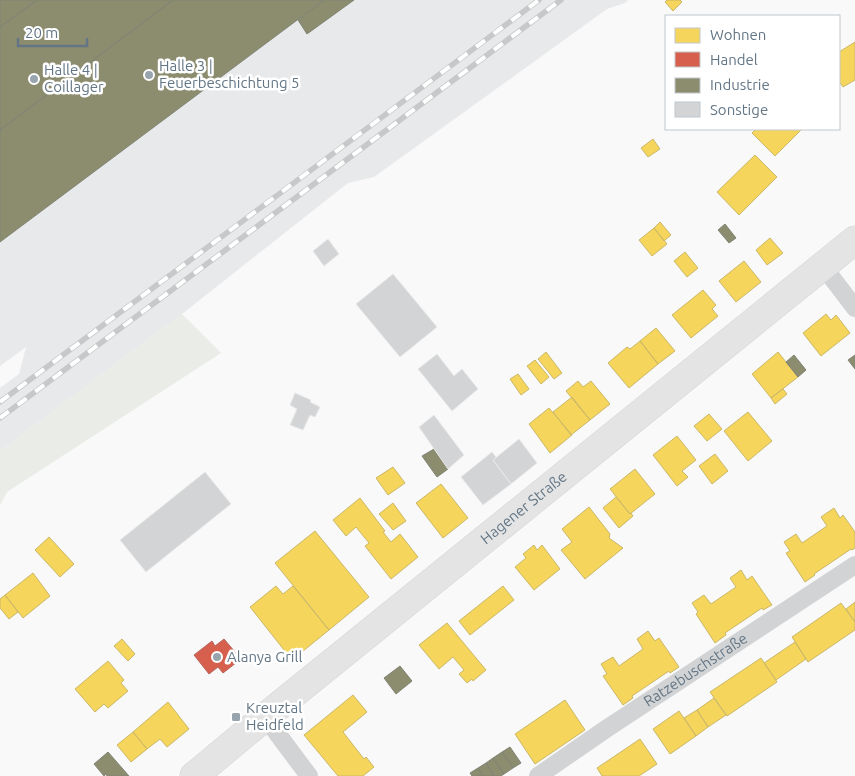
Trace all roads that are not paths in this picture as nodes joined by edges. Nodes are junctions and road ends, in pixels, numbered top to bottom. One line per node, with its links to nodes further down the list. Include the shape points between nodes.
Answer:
1 (855, 240): 2 (main road, Hagener Straße)
2 (823, 266): 3 (street); 5 (main road, Hagener Straße)
3 (855, 308)
4 (855, 565): 8 (street, Ratzebuschstraße)
5 (265, 717): 6 (main road, Hagener Straße); 7 (street)
6 (194, 776)
7 (309, 776)
8 (538, 776)

